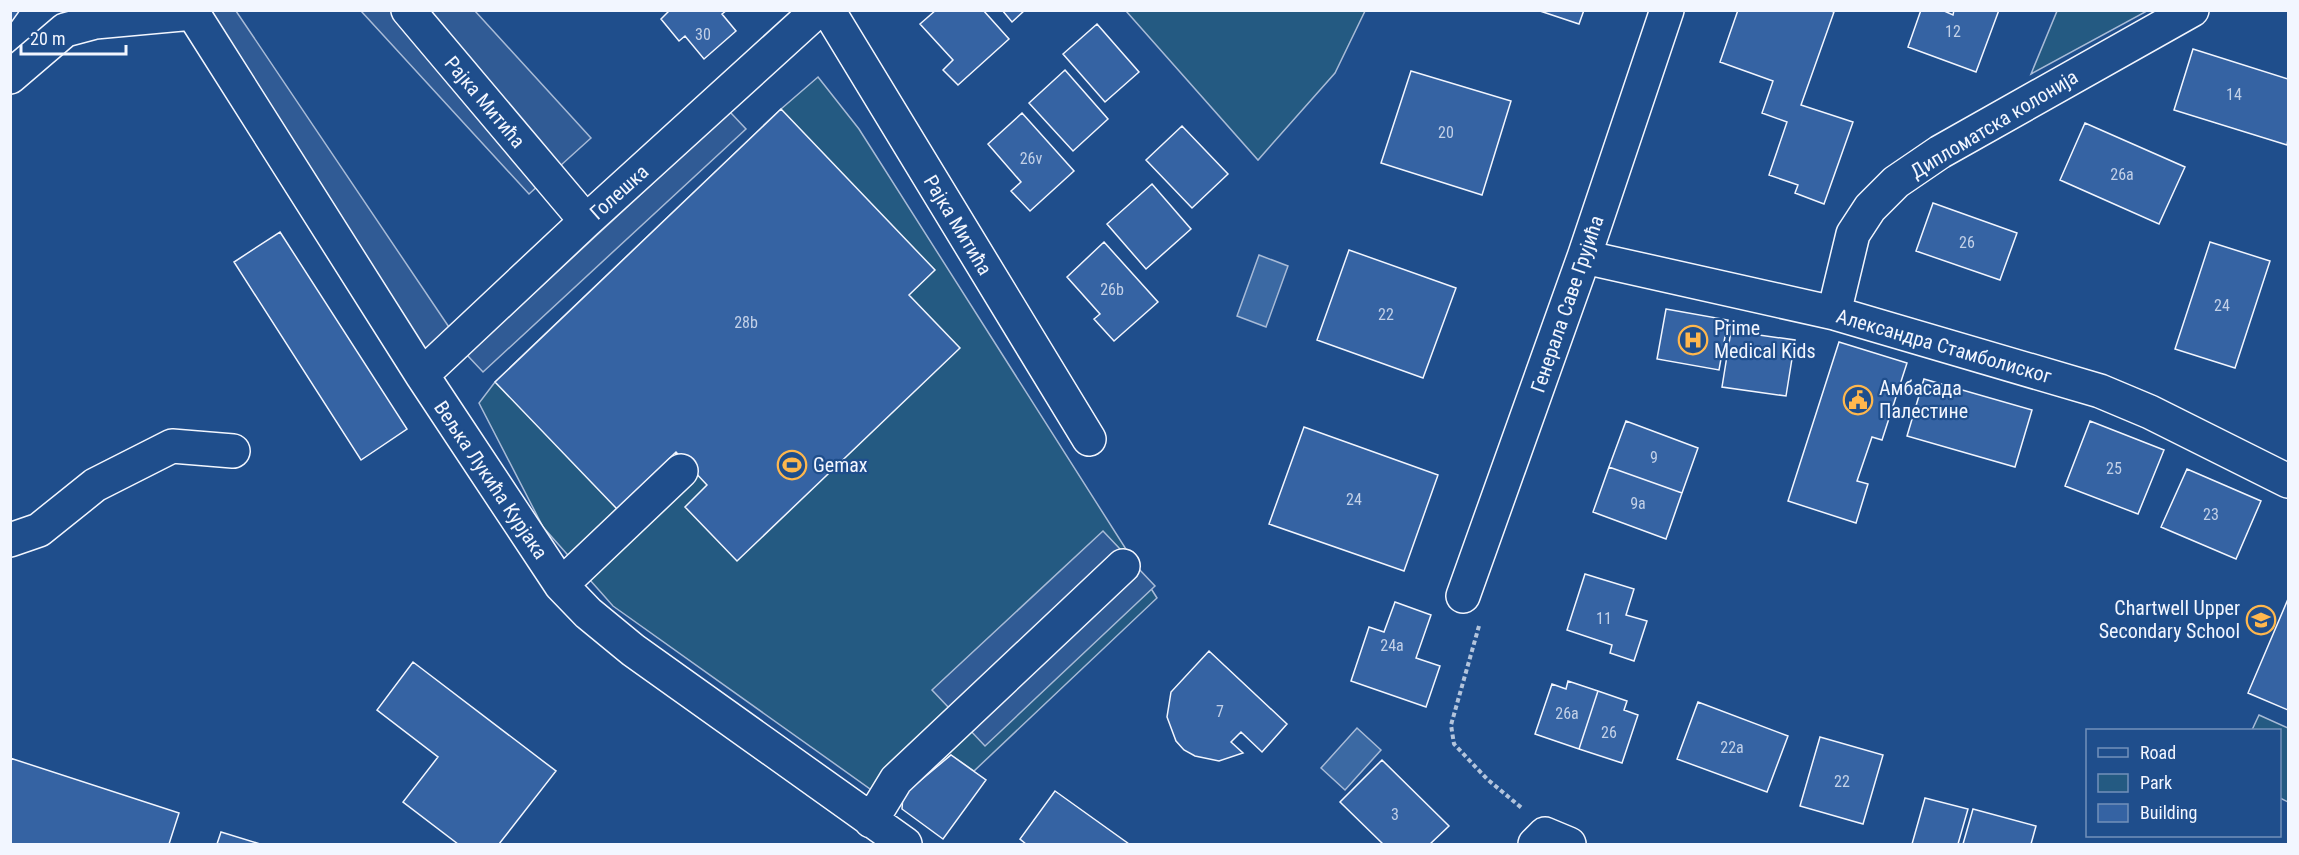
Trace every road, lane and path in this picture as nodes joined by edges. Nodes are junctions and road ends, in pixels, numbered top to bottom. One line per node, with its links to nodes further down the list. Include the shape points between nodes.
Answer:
1 (408, 10): 8 (street, Рајка Митића)
2 (818, 10): 8 (street, Голешка)
3 (828, 10): 12 (street, Рајка Митића)
4 (1667, 10): 9 (street, Генерала Саве Грујића)
5 (2192, 10): 10 (street, Дипломатска колонија, via 1961,140 1896,182 1870,208 1853,234)
6 (192, 12): 7 (street, via 95,22 65,30); 11 (street, Вељка Лукића Курјака)
7 (10, 77)
8 (586, 221): 11 (street, Голешка)
9 (1584, 257): 10 (street, Александра Стамболиског); 19 (street, Генерала Саве Грујића)
10 (1834, 313): 15 (street, Александра Стамболиског, via 2100,391)
11 (422, 375): 18 (street, Вељка Лукића Курјака)
12 (1089, 439)
13 (233, 451): 16 (street, via 172,446 95,485 39,530)
14 (681, 471): 18 (street)
15 (2289, 481)
16 (10, 540)
17 (1123, 566): 20 (street, via 896,780)
18 (561, 585): 20 (street, Вељка Лукића Курјака, via 588,614 633,650)
19 (1463, 596): 21 (path, via 1485,604 1451,725 1454,744)
20 (871, 820): 22 (street, Вељка Лукића Курјака)
21 (1544, 834)
22 (905, 844)

